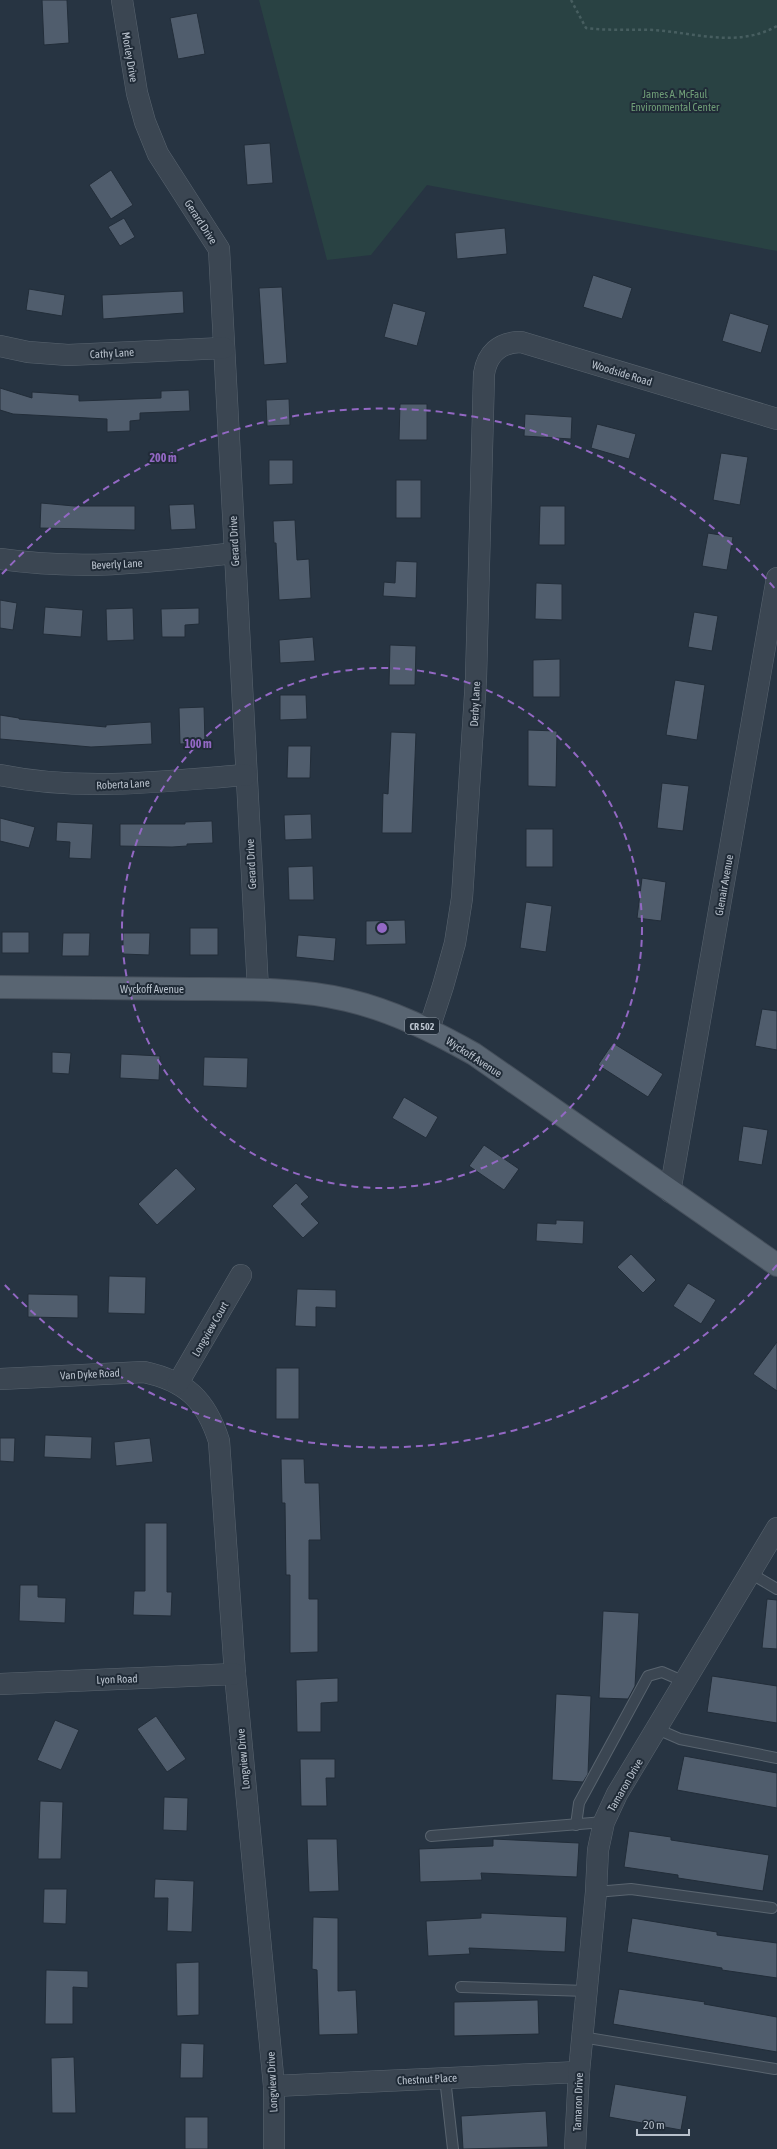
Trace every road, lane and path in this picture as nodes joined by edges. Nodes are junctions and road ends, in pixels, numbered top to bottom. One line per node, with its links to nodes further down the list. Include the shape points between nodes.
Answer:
1 (122, 0): 4 (street, Morley Drive)
2 (571, 0): 3 (path, via 586,28 608,31 655,30 729,38 752,37)
3 (777, 26)
4 (142, 113): 6 (street, Gerard Drive, via 158,154 219,249)
5 (0, 346): 6 (street, Cathy Lane, via 28,352 68,355)
6 (224, 348): 9 (street, Gerard Drive)
7 (484, 374): 8 (street, Woodside Road, via 491,354 499,347 510,342 521,342); 16 (street, Derby Lane, via 476,679 462,898 444,986)
8 (777, 419)
9 (235, 553): 10 (street, Beverly Lane, via 122,565 78,566); 13 (street, Gerard Drive)
10 (0, 559)
11 (777, 578): 17 (street, Glenair Avenue)
12 (0, 775): 13 (street, Roberta Lane, via 62,785 106,785)
13 (246, 775): 15 (street, Gerard Drive)
14 (0, 987): 15 (main road, Wyckoff Avenue / CR 502)
15 (258, 990): 16 (main road, Wyckoff Avenue / CR 502, via 304,992 346,1000 386,1011)
16 (429, 1029): 17 (main road, Wyckoff Avenue / CR 502, via 474,1054)
17 (670, 1192): 18 (main road, Wyckoff Avenue / CR 502)
18 (777, 1265)
19 (241, 1275): 21 (street, Longview Court)
20 (0, 1379): 21 (street, Van Dyke Road, via 144,1372)
21 (178, 1383): 25 (street, Longview Drive, via 204,1406 218,1441)
22 (777, 1528): 23 (street, Tamaron Drive)
23 (750, 1573): 24 (lane); 26 (street, Tamaron Drive)
24 (777, 1589)
25 (235, 1674): 27 (street, Lyon Road); 41 (street, Longview Drive)
26 (685, 1682): 28 (street, Tamaron Drive); 31 (lane, via 662,1672 648,1676 579,1803)
27 (0, 1684)
28 (657, 1729): 29 (lane, via 680,1739); 30 (street, Tamaron Drive, via 617,1794)
29 (777, 1758)
30 (604, 1822): 31 (lane); 33 (street, Tamaron Drive, via 598,1850)
31 (576, 1825): 32 (lane)
32 (431, 1836)
33 (596, 1892): 34 (lane, via 631,1889); 36 (street, Tamaron Drive)
34 (772, 1908)
35 (461, 1987): 36 (lane)
36 (587, 1991): 37 (street, Tamaron Drive)
37 (582, 2037): 38 (lane); 39 (street, Tamaron Drive)
38 (775, 2069)
39 (579, 2072): 40 (street, Chestnut Place); 44 (street, Tamaron Drive)
40 (445, 2078): 41 (street, Chestnut Place); 43 (lane)
41 (274, 2086): 42 (street, Longview Drive)
42 (274, 2149)
43 (453, 2149)
44 (575, 2149)

